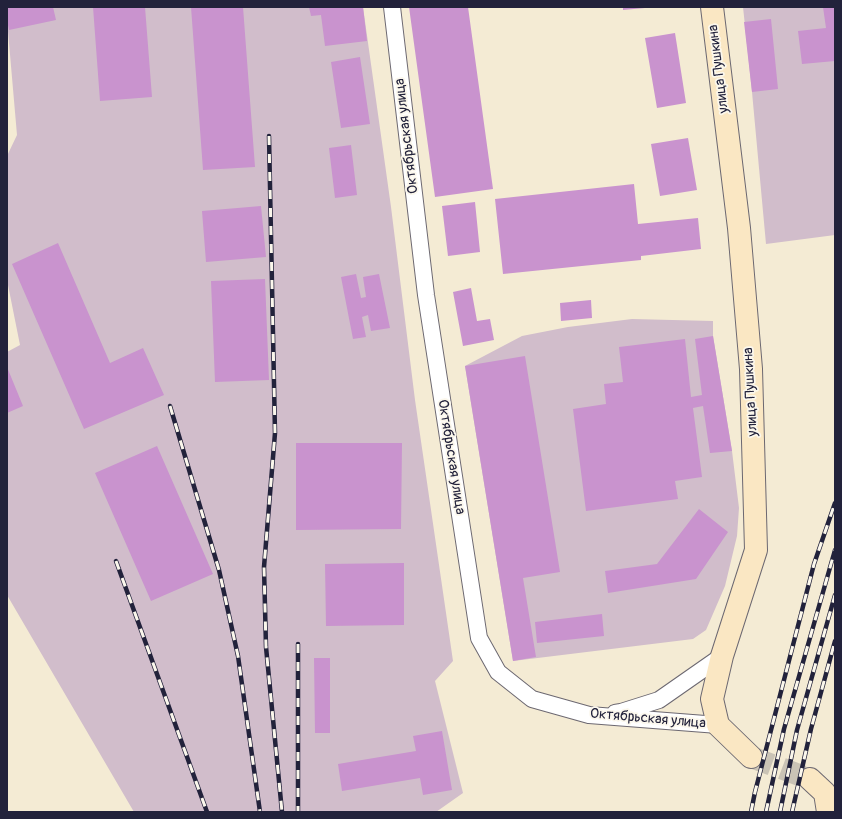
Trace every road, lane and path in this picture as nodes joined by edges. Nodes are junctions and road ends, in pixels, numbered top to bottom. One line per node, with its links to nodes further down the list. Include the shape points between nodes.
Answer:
1 (392, 7): 4 (street, Октябрьская улица, via 426,295 479,638 498,672 532,699)
2 (712, 7): 3 (street, улица Пушкина, via 739,228 751,369 756,550)
3 (722, 656): 4 (street, via 659,700 621,712); 5 (street, улица Пушкина, via 712,699)
4 (589, 715): 5 (street, Октябрьская улица)
5 (718, 725): 6 (street)
6 (751, 757)
7 (810, 778): 8 (street, via 825,793)
8 (828, 812)

